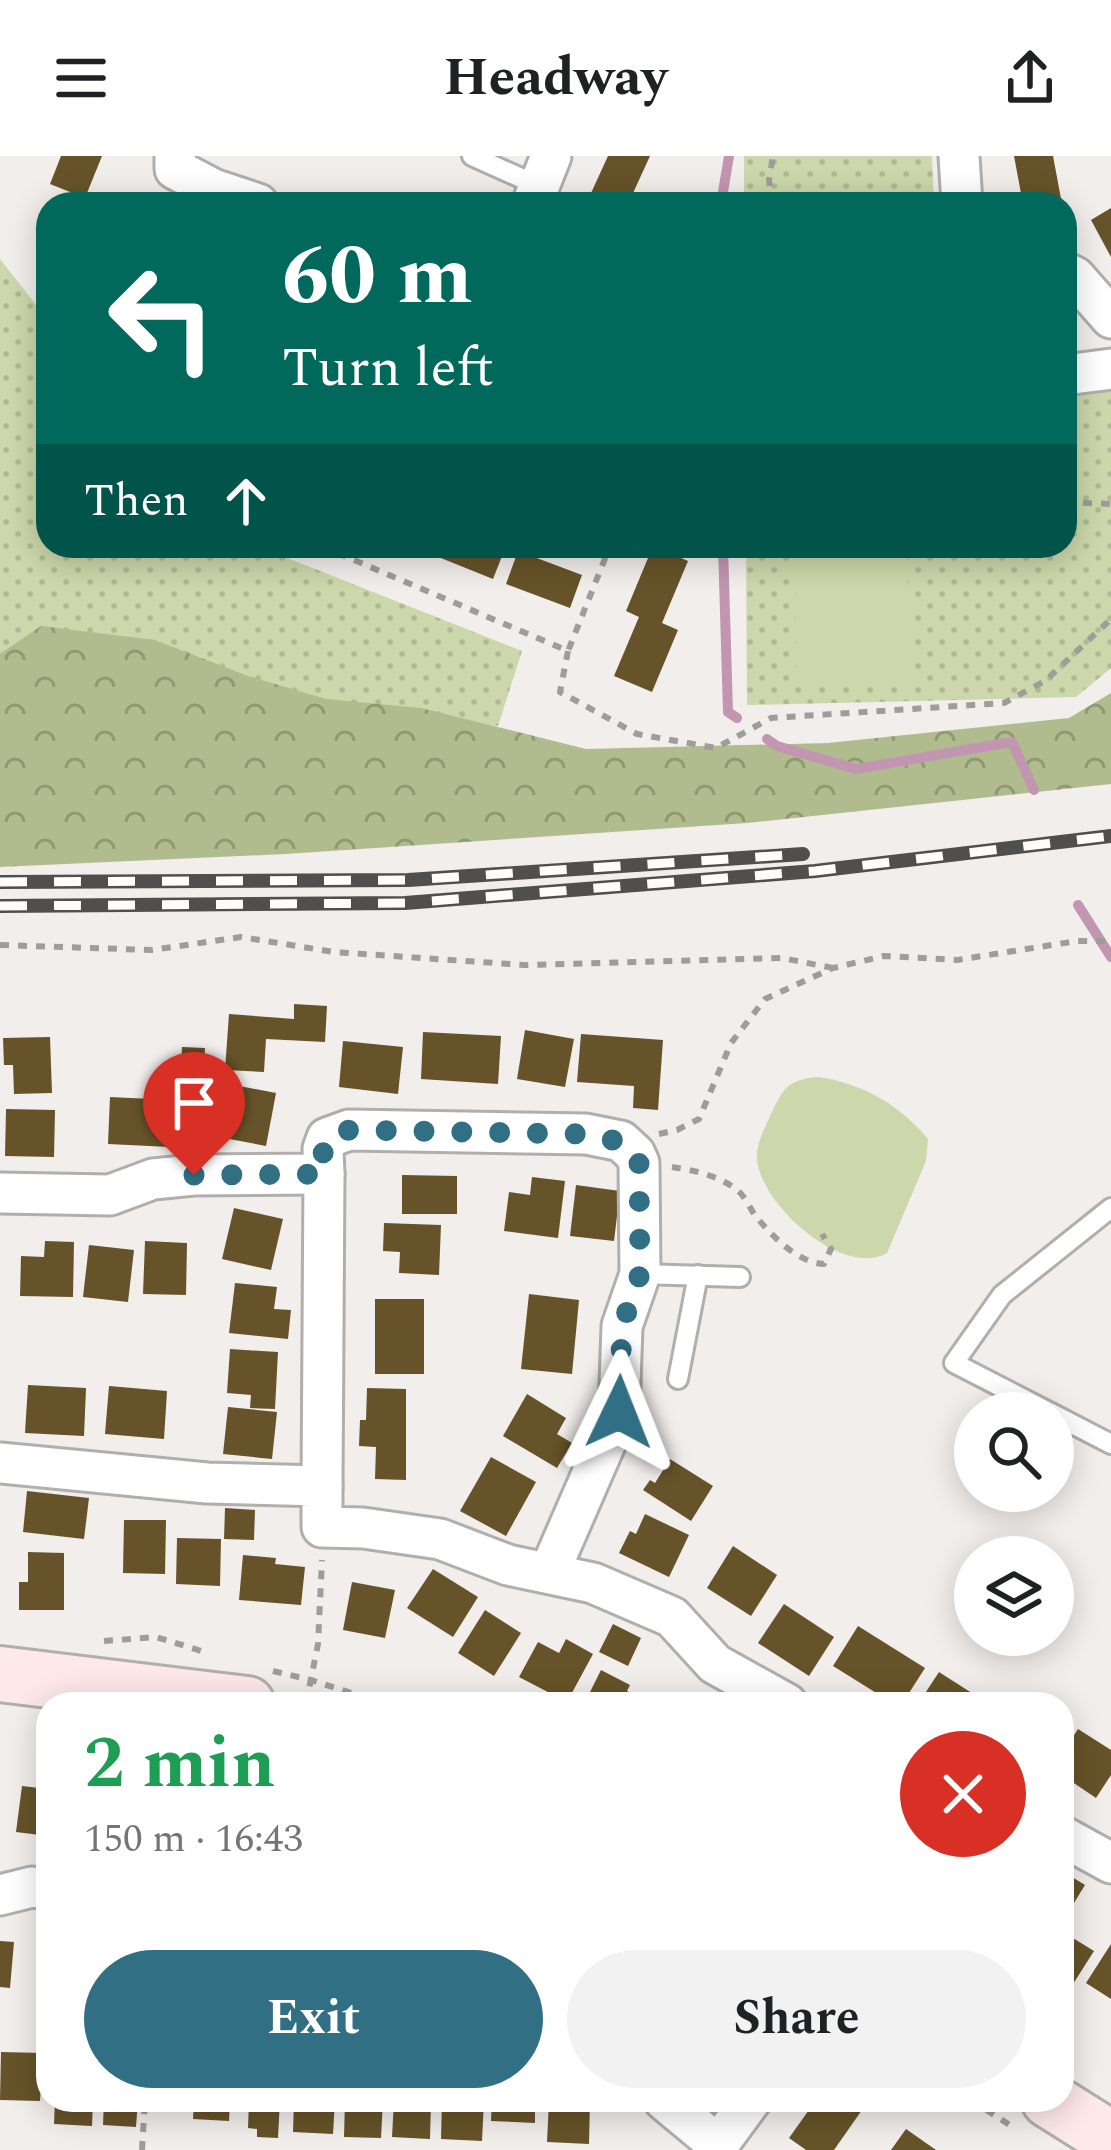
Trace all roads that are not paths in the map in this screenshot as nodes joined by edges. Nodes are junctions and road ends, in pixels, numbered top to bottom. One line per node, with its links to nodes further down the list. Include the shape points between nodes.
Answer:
1 (175, 156): 5 (street, via 176,169)
2 (472, 156): 4 (lane)
3 (959, 156): 6 (street)
4 (540, 182)
5 (222, 192)
6 (961, 192)
7 (1077, 279): 8 (street)
8 (1111, 318)
9 (1111, 370): 10 (street)
10 (1077, 374)
11 (324, 1174): 12 (street, via 153,1179 110,1195); 14 (street, via 323,1149 338,1132 614,1138 634,1155); 22 (street)
12 (0, 1193)
13 (1111, 1208): 18 (lane, via 1001,1295 954,1364)
14 (640, 1274): 15 (lane); 23 (street, via 622,1326 619,1412)
15 (698, 1275): 16 (lane); 17 (lane)
16 (740, 1277)
17 (678, 1379)
18 (1009, 1392)
19 (1074, 1425): 20 (lane)
20 (1111, 1444)
21 (0, 1463): 22 (street, via 206,1484)
22 (322, 1486): 23 (street, via 322,1527 440,1539)
23 (549, 1573): 26 (street, via 672,1617 715,1664)
24 (0, 1674): 25 (street)
25 (148, 1692)
26 (765, 1692)
27 (1074, 1843): 28 (street)
28 (1111, 1863)
29 (36, 1888): 30 (street)
30 (0, 1895)
31 (678, 2112): 35 (street)
32 (743, 2112): 35 (street)
33 (1038, 2118): 34 (street)
34 (1111, 2139)
35 (718, 2148)

